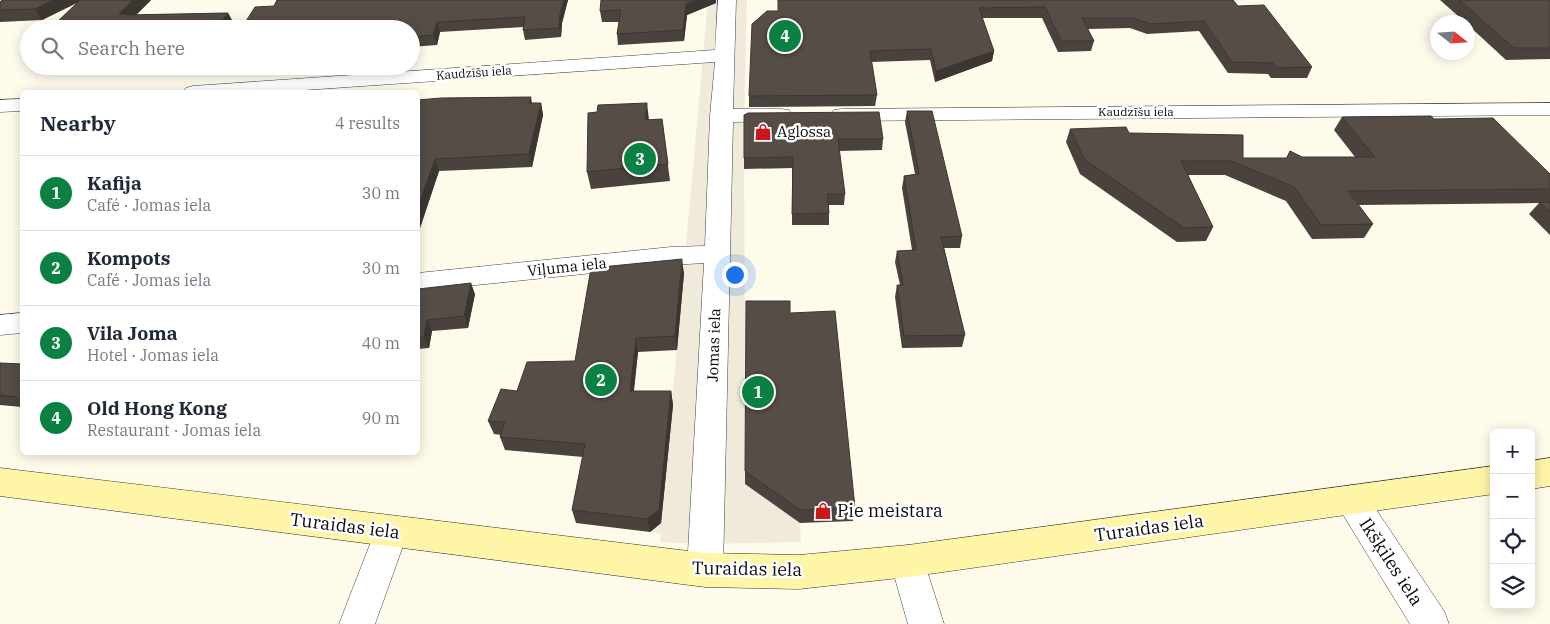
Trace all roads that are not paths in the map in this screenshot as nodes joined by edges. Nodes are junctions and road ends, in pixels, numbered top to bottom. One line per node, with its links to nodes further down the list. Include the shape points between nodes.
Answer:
1 (727, 0): 2 (street, Jomas iela)
2 (724, 55): 3 (street, Kaudzīšu iela); 9 (street, Jomas iela)
3 (223, 90)
4 (20, 105): 5 (street)
5 (0, 106)
6 (1550, 109): 8 (street, Kaudzīšu iela)
7 (796, 115): 9 (street)
8 (826, 115)
9 (721, 116): 10 (street, Jomas iela)
10 (717, 254): 11 (street, Viļuma iela); 21 (street, Jomas iela)
11 (420, 282)
12 (20, 323): 13 (street)
13 (0, 325)
14 (1550, 472): 15 (street)
15 (1535, 474)
16 (1490, 481): 18 (street, Turaidas iela)
17 (0, 482): 19 (street, Turaidas iela)
18 (1351, 500): 20 (street, Turaidas iela); 24 (street, Ikšķiles iela)
19 (391, 532): 21 (street, Turaidas iela); 22 (street)
20 (908, 561): 21 (street, Turaidas iela, via 799,572); 23 (street)
21 (705, 570)
22 (357, 624)
23 (926, 624)
24 (1431, 624)

